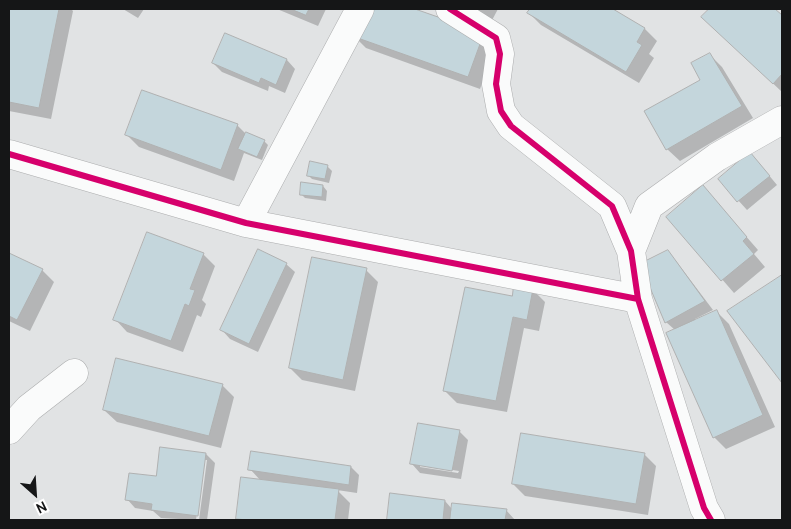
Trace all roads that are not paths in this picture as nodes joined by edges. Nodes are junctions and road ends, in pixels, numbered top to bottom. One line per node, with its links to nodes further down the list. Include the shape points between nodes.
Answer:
1 (360, 9): 5 (street)
2 (450, 9): 6 (street, via 496,38 500,54 496,84 501,111 511,126 612,206)
3 (782, 120): 6 (street, via 717,157 649,206)
4 (9, 154): 5 (street)
5 (246, 222): 7 (street)
6 (631, 251): 7 (street)
7 (638, 299): 10 (street, via 704,508)
8 (74, 373): 9 (street, via 29,408)
9 (9, 430)
10 (711, 520)

